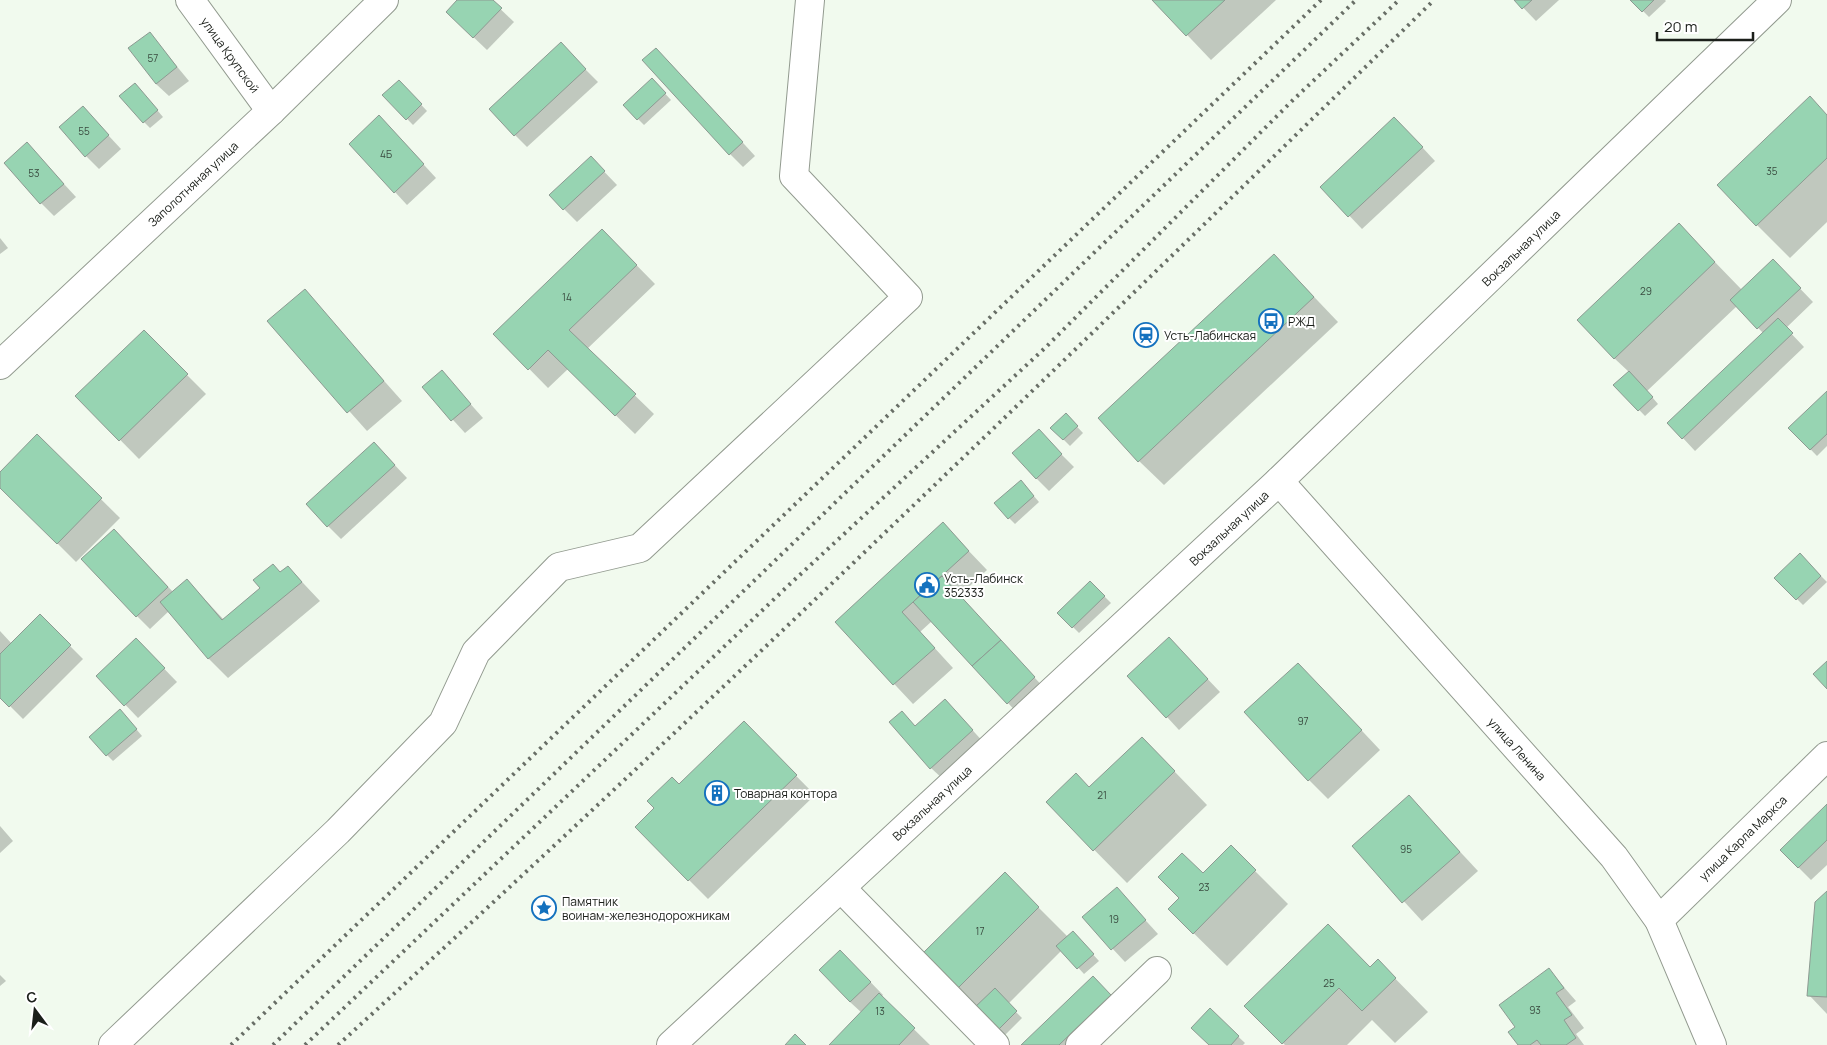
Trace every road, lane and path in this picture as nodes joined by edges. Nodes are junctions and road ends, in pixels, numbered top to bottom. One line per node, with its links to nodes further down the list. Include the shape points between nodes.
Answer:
1 (190, 0): 5 (street, улица Крупской)
2 (384, 0): 5 (street, Заполотняная улица)
3 (810, 0): 12 (street, via 794,176 908,297 640,548 559,566 476,652 443,722 338,831)
4 (1777, 0): 7 (street, Вокзальная улица)
5 (271, 111): 6 (street, Заполотняная улица)
6 (0, 364)
7 (1279, 481): 9 (street, Вокзальная улица); 10 (street, улица Ленина, via 1614,858)
8 (1827, 756): 10 (street, улица Карла Маркса)
9 (841, 888): 13 (street, Вокзальная улица); 14 (street)
10 (1659, 920): 16 (street, улица Ленина)
11 (1157, 971): 15 (street)
12 (113, 1045)
13 (671, 1045)
14 (995, 1045)
15 (1080, 1045)
16 (1712, 1045)

